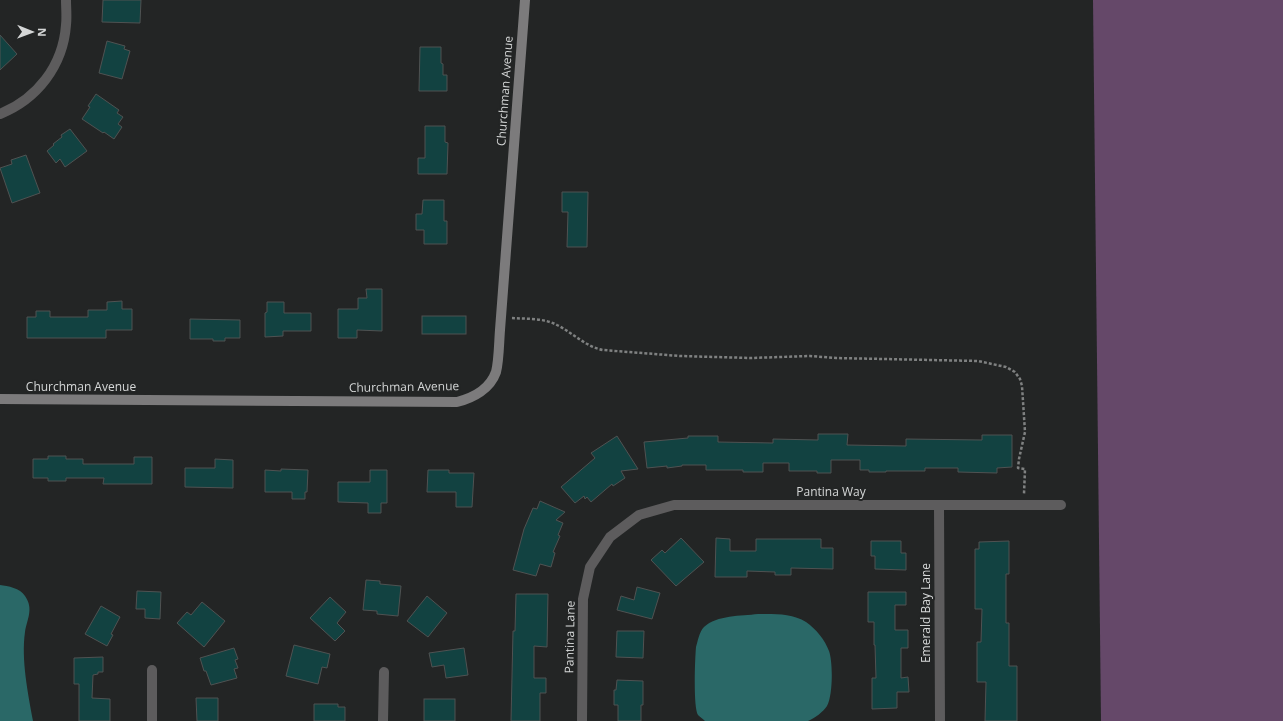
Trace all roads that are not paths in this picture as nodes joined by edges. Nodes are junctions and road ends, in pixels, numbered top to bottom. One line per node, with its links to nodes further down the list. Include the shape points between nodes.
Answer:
1 (66, 0): 3 (street, via 66,25 60,55 49,76 28,98)
2 (525, 0): 4 (street, Churchman Avenue, via 496,372 483,390 457,402)
3 (0, 114)
4 (0, 400)
5 (939, 505): 6 (street, Pantina Way); 7 (street, Pantina Way, via 674,505 640,515); 13 (street, Emerald Bay Lane)
6 (1061, 505)
7 (610, 537): 12 (street, Pantina Lane, via 590,567 583,599)
8 (152, 670): 10 (street)
9 (384, 672): 11 (street)
10 (152, 721)
11 (383, 721)
12 (582, 721)
13 (940, 721)

